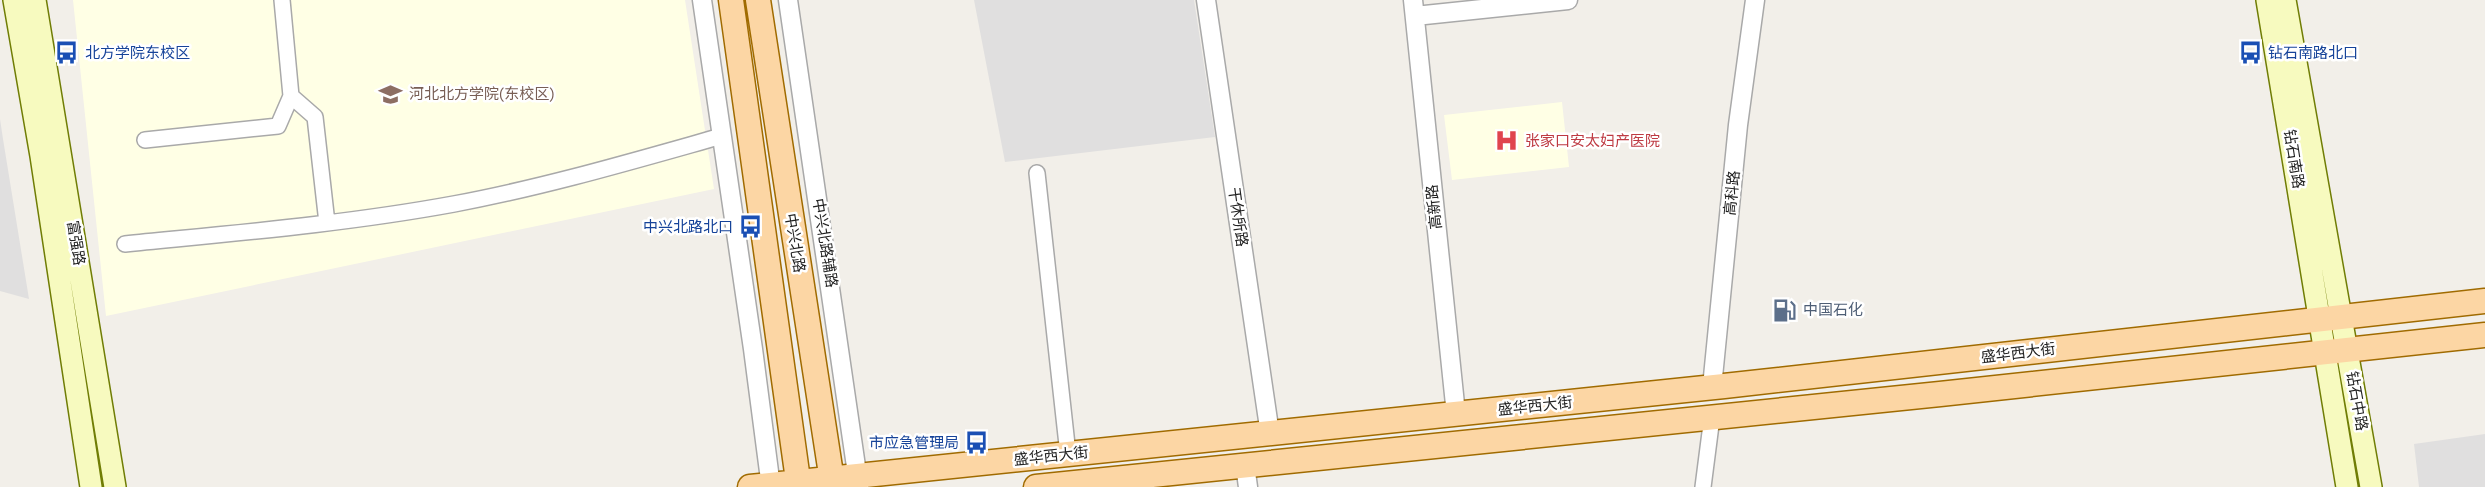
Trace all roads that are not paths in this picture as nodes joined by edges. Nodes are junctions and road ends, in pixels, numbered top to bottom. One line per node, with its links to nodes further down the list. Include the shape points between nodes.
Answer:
1 (14, 0): 37 (main road, 富强路)
2 (35, 0): 38 (main road, 富强路)
3 (282, 0): 14 (street)
4 (702, 0): 15 (street)
5 (731, 0): 35 (main road, 中兴北路)
6 (758, 0): 34 (main road, 中兴北路)
7 (788, 0): 33 (street, 中兴北路辅路)
8 (1206, 0): 30 (street, 干休所路)
9 (1568, 0): 13 (street)
10 (1755, 0): 27 (street, 高科路, via 1738,125)
11 (2267, 0): 21 (main road, 钻石南路)
12 (2285, 0): 21 (main road, 钻石南路)
13 (1414, 8): 28 (street, 高新路)
14 (291, 96): 16 (street, via 278,126); 18 (street, via 315,117)
15 (722, 136): 18 (street, via 572,178 455,204); 36 (street)
16 (145, 140)
17 (1037, 172): 31 (street)
18 (327, 224): 19 (street)
19 (125, 244)
20 (2485, 301): 21 (main road, 盛华西大街)
21 (2330, 317): 23 (main road, 钻石中路); 24 (main road, 钻石中路); 25 (main road, 盛华西大街)
22 (2485, 335): 23 (main road, 盛华西大街)
23 (2348, 349): 24 (main road, 盛华西大街); 42 (main road, 钻石中路)
24 (2324, 352): 26 (main road, 盛华西大街); 41 (main road, 钻石中路)
25 (2021, 353): 26 (main road); 27 (main road, 盛华西大街)
26 (2024, 385): 29 (main road, 盛华西大街)
27 (1712, 387): 28 (main road, 盛华西大街)
28 (1456, 414): 30 (main road, 盛华西大街)
29 (1712, 417): 32 (main road, 盛华西大街); 40 (street)
30 (1270, 434): 31 (main road, 盛华西大街)
31 (1068, 454): 33 (main road, 盛华西大街)
32 (1246, 476): 39 (main road, 盛华西大街)
33 (859, 482): 34 (main road, 盛华西大街)
34 (832, 483): 35 (main road, 盛华西大街)
35 (799, 484): 36 (main road, 盛华西大街)
36 (764, 486)
37 (90, 487)
38 (115, 487)
39 (1036, 487)
40 (1703, 487)
41 (2347, 487)
42 (2371, 487)

